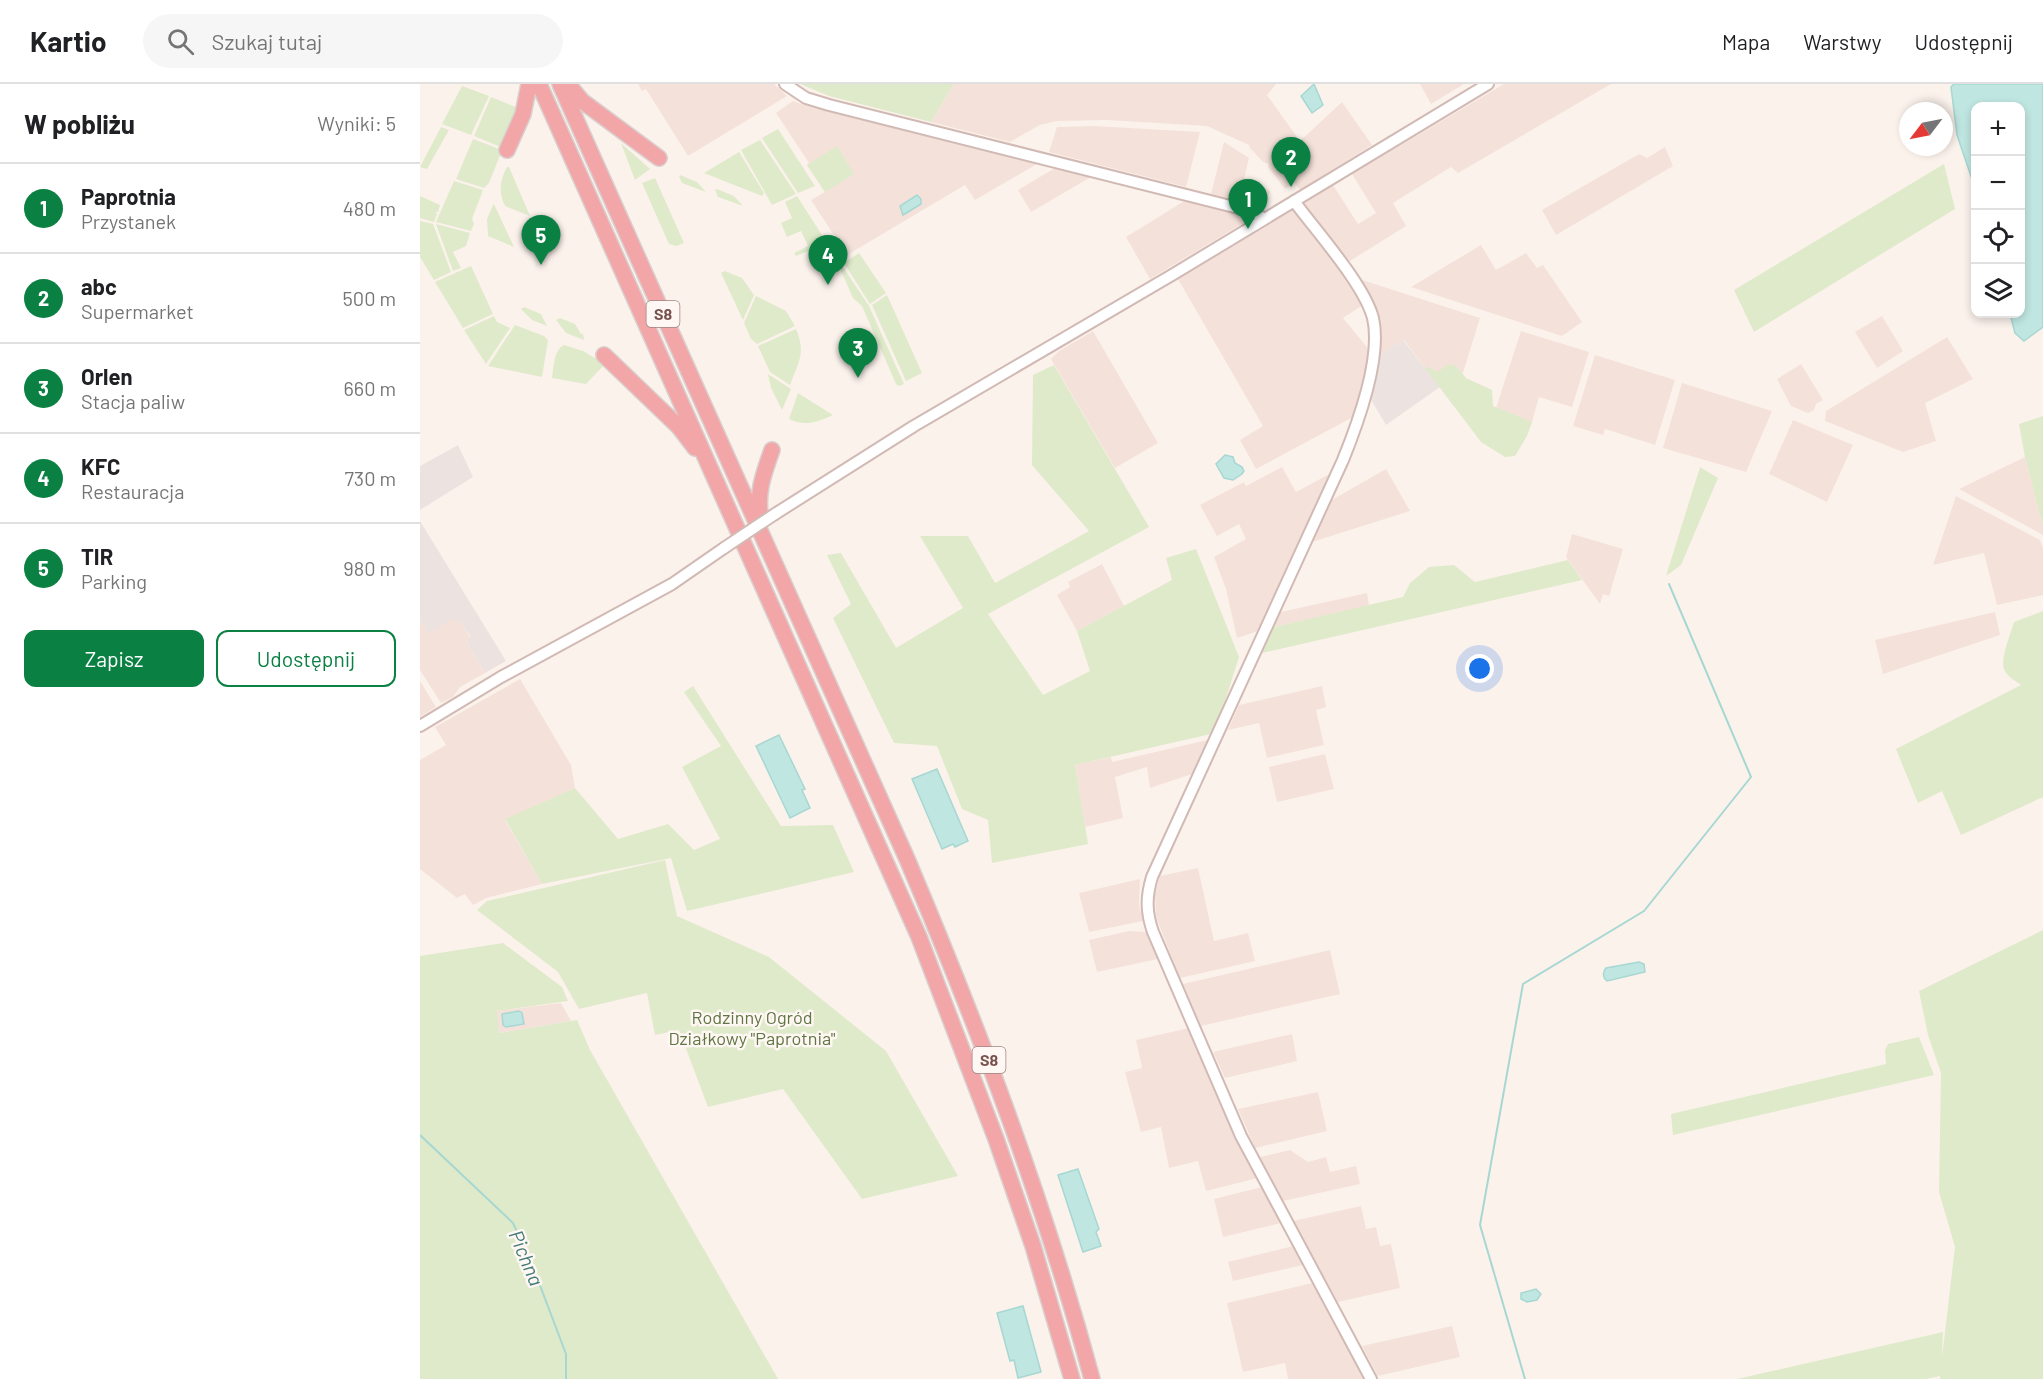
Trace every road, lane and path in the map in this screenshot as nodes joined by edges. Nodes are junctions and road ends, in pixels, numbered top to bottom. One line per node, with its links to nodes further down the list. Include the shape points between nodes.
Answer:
1 (529, 84): 7 (highway, via 523,114)
2 (539, 84): 13 (highway, S8)
3 (560, 84): 14 (highway, S8)
4 (568, 84): 8 (highway, via 582,101)
5 (785, 84): 10 (street, via 806,98 829,105 1254,212)
6 (1488, 84): 9 (street)
7 (507, 150)
8 (659, 158)
9 (1294, 201): 10 (street); 18 (street, via 1366,301 1375,330 1373,360 1355,431 1343,460 1152,877 1146,901 1153,932 1241,1136)
10 (1264, 219): 15 (street, bridge, via 914,426 672,584)
11 (604, 354): 13 (highway, via 679,427)
12 (772, 450): 14 (highway, via 758,493)
13 (711, 470): 16 (highway, S8, via 907,910 952,1021 1033,1246)
14 (765, 544): 17 (highway, S8, via 911,870 979,1035 1049,1232)
15 (420, 726)
16 (1072, 1379)
17 (1092, 1379)
18 (1371, 1379)

